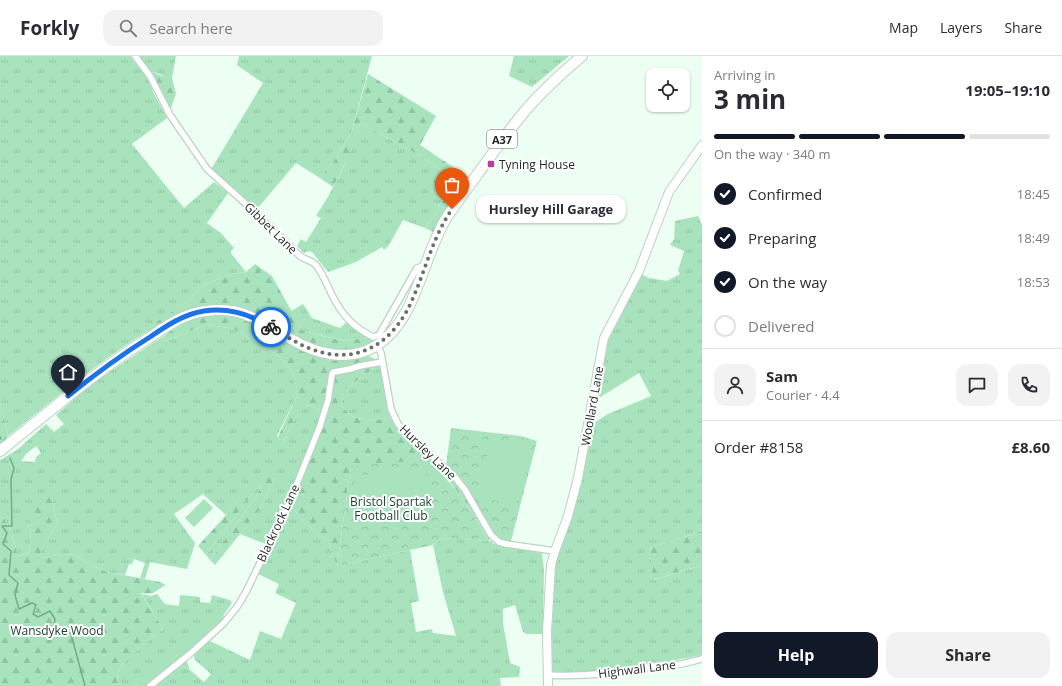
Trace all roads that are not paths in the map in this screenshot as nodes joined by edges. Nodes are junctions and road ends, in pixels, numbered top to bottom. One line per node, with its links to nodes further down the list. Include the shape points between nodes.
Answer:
1 (135, 56): 4 (street, Gibbet Lane, via 150,76 170,115 207,169 303,259 316,266 344,316 352,323 373,337 379,335 417,268)
2 (582, 56): 4 (highway, A37, via 533,102 510,129 452,209 437,234)
3 (702, 146): 8 (street, Woollard Lane, via 669,192 639,271 604,338 578,478)
4 (424, 266): 5 (highway, A37, via 413,299 404,316 391,333)
5 (377, 345): 6 (street, Hursley Lane); 7 (highway, A37, via 354,354 328,354 302,345 244,314 216,310 192,314 154,334 101,370)
6 (382, 362): 8 (street, Hursley Lane, via 391,409 398,424 454,476 491,535 506,544); 11 (street, Blackrock Lane, via 332,374 320,426 292,496 246,592 223,624)
7 (1, 451)
8 (555, 551): 10 (street, Woollard Lane, via 549,585)
9 (702, 659): 10 (street, Highwall Lane, via 676,665 592,675)
10 (548, 676): 12 (street, Woollard Lane)
11 (150, 686)
12 (548, 686)

